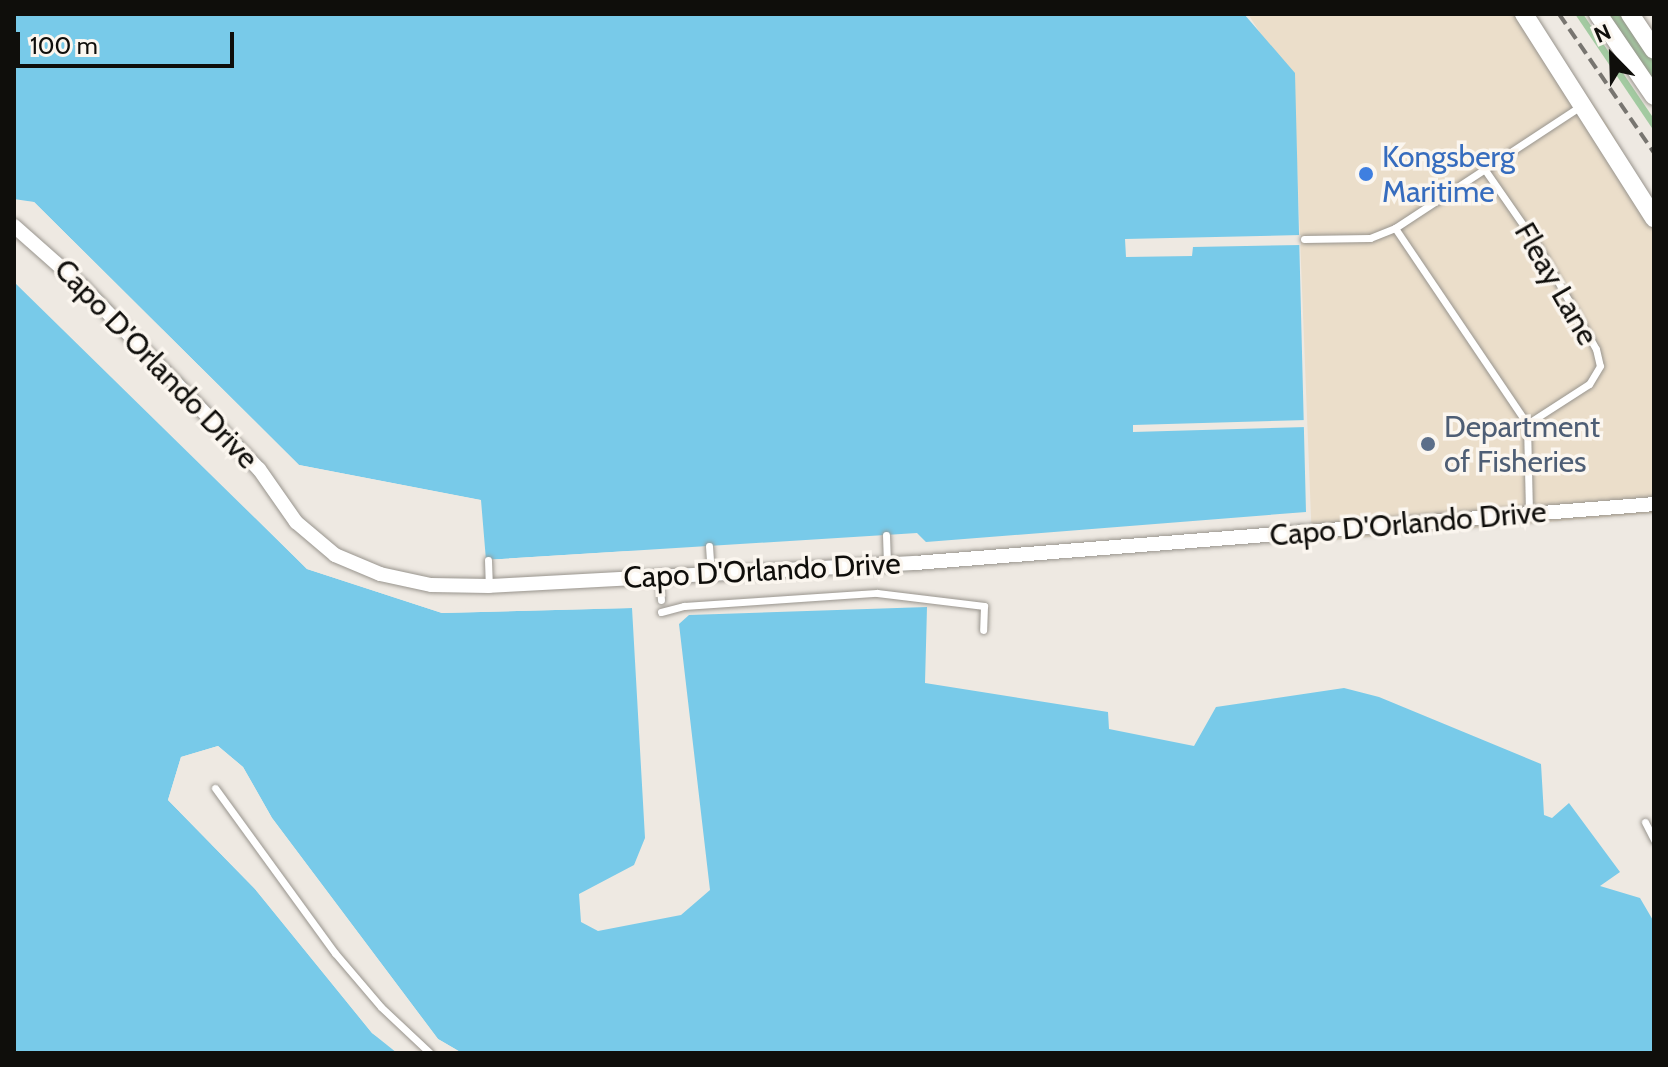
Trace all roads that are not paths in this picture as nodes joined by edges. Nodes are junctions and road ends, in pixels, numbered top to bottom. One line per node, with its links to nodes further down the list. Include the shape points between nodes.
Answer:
1 (1524, 14): 6 (street)
2 (1630, 14): 4 (street)
3 (1600, 16): 5 (street)
4 (1654, 50)
5 (1654, 96)
6 (1583, 105): 7 (lane); 8 (street)
7 (1485, 170): 10 (lane); 12 (lane, Fleay Lane, via 1539,248 1596,349 1600,366 1589,384)
8 (1654, 218)
9 (14, 226): 21 (street, Capo D'Orlando Drive, via 83,287 259,469 296,522 335,555 380,574 431,585)
10 (1395, 228): 11 (lane, via 1370,238); 12 (lane)
11 (1304, 239)
12 (1527, 424): 14 (lane)
13 (1654, 504): 14 (street, Capo D'Orlando Drive)
14 (1529, 514): 18 (street, Capo D'Orlando Drive)
15 (886, 535): 18 (lane)
16 (709, 546): 19 (lane)
17 (488, 560): 21 (lane)
18 (887, 564): 19 (street, Capo D'Orlando Drive)
19 (711, 574): 20 (street, Capo D'Orlando Drive)
20 (659, 577): 21 (street, Capo D'Orlando Drive); 22 (lane)
21 (489, 586)
22 (661, 600)
23 (661, 612): 24 (lane, via 877,593 984,606)
24 (983, 630)
25 (215, 788): 28 (lane, via 335,953)
26 (1645, 822): 27 (lane)
27 (1654, 840)
28 (430, 1053)

